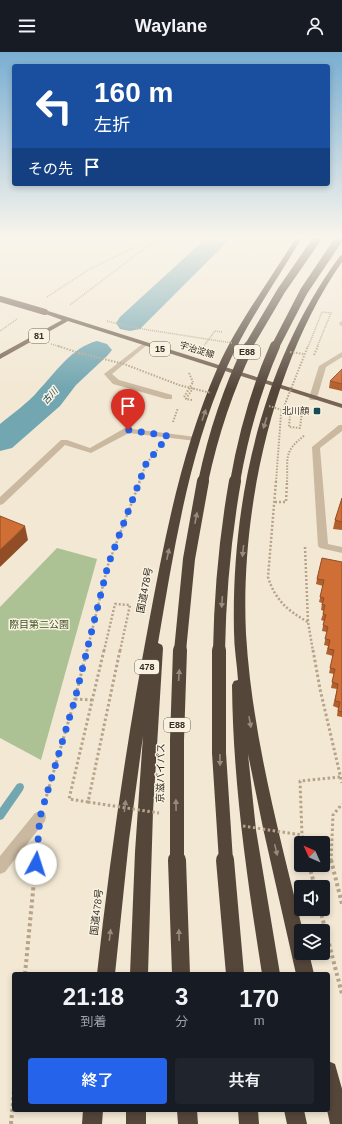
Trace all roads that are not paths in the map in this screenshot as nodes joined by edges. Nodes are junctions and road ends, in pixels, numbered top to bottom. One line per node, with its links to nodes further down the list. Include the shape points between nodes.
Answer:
1 (265, 289): 10 (highway, 国道478号 / 478)
2 (282, 289): 25 (highway, 京滋バイパス / E88, one-way to 2, bridge, via 176,797 178,695 184,609 193,536 204,478 228,398 251,342)
3 (306, 289): 26 (highway, E88, one-way to 26, bridge, via 276,346 260,385 236,480 226,538 218,693 221,794)
4 (320, 289): 11 (highway, via 296,335)
5 (0, 299): 6 (main road, 宇治淀線 / 15, bridge)
6 (66, 320): 7 (main road, 宇治淀線 / 15); 9 (main road, 81)
7 (145, 344): 10 (main road, 宇治淀線 / 15); 12 (street, via 108,374 116,382)
8 (342, 354): 13 (street, via 323,366)
9 (0, 358)
10 (222, 368): 11 (main road, 宇治淀線 / 15); 16 (highway, 国道478号 / 478, one-way to 10)
11 (276, 386): 13 (main road, 宇治淀線 / 15); 20 (highway, one-way to 20, via 250,487 242,559)
12 (169, 397)
13 (313, 398): 14 (main road, 宇治淀線 / 15)
14 (342, 406)
15 (342, 427): 18 (street, via 316,447 322,546)
16 (196, 439): 17 (street, via 128,430 91,451 64,442); 19 (highway, 国道478号 / 478, one-way to 16)
17 (0, 502)
18 (342, 550)
19 (163, 577): 23 (highway, 国道478号 / 478, one-way to 19, via 128,782); 24 (highway, via 148,750 140,885)
20 (240, 633): 27 (highway, via 239,711 242,763 259,902); 28 (highway, one-way to 28, via 248,712 263,794)
21 (40, 817): 22 (street)
22 (0, 867)
23 (106, 972)
24 (139, 972)
25 (181, 972)
26 (235, 972)
27 (271, 972)
28 (305, 972)
29 (330, 1080): 40 (highway)
30 (93, 1112): 35 (highway)
31 (136, 1112): 36 (highway)
32 (187, 1112): 37 (highway)
33 (248, 1112): 38 (highway)
34 (294, 1112): 39 (highway)
35 (92, 1124)
36 (136, 1124)
37 (188, 1124)
38 (249, 1124)
39 (297, 1124)
40 (340, 1124)

